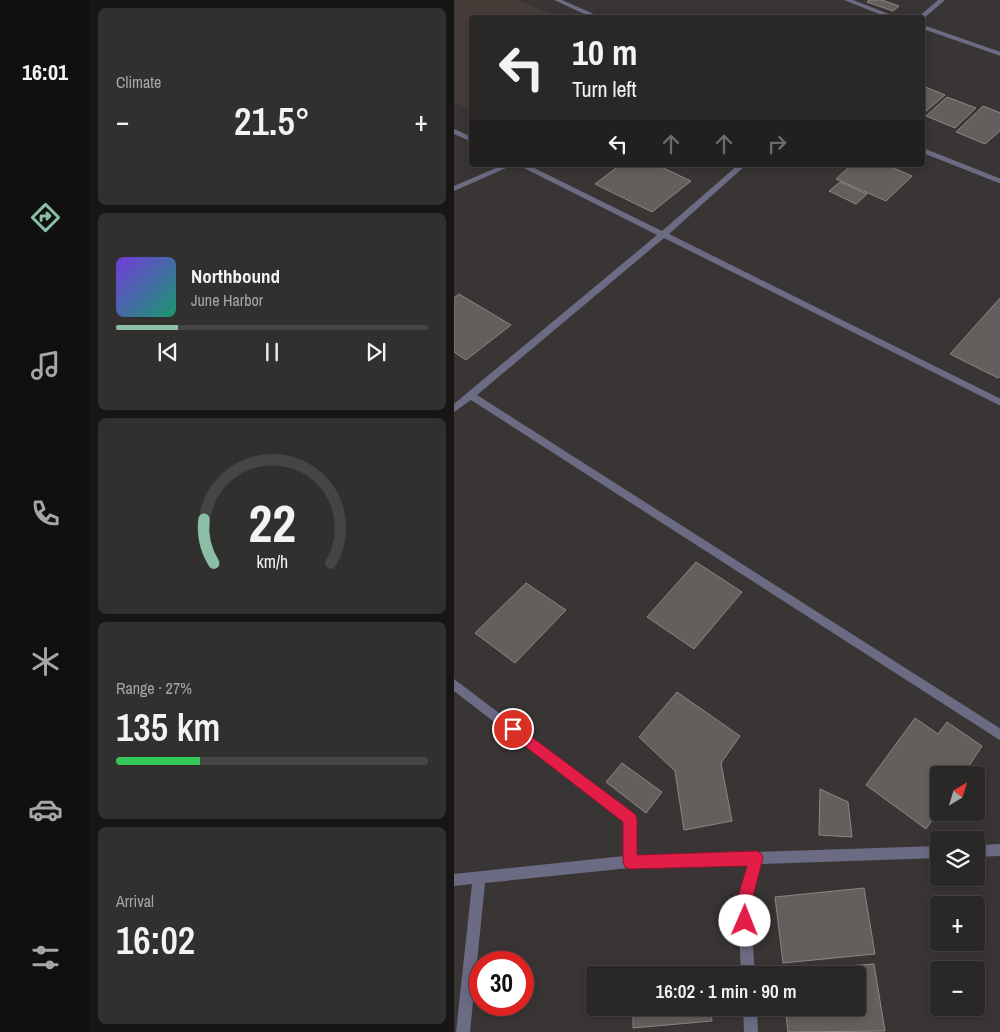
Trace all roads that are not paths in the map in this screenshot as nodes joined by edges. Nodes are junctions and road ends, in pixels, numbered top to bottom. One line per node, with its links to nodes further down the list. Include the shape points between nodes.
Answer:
1 (557, 0): 4 (street)
2 (847, 0): 5 (street)
3 (942, 0): 6 (street)
4 (593, 15)
5 (888, 15)
6 (924, 15)
7 (925, 28): 8 (street)
8 (1000, 54)
9 (454, 131): 10 (street)
10 (469, 138)
11 (925, 151): 15 (street)
12 (504, 167): 16 (street)
13 (526, 167): 17 (street)
14 (740, 167): 17 (street)
15 (1000, 182)
16 (454, 189)
17 (664, 234): 18 (street); 19 (street, via 847,329)
18 (470, 395): 20 (street); 22 (street)
19 (1000, 403)
20 (454, 409)
21 (454, 684): 27 (street, via 630,819)
22 (1000, 736)
23 (1000, 850): 24 (street)
24 (985, 851)
25 (930, 852): 26 (street)
26 (756, 858): 27 (street); 30 (street, via 744,904)
27 (630, 862): 28 (street)
28 (478, 878): 29 (street); 32 (street)
29 (454, 880)
30 (747, 966)
31 (751, 1016): 33 (street)
32 (463, 1032)
33 (752, 1032)

